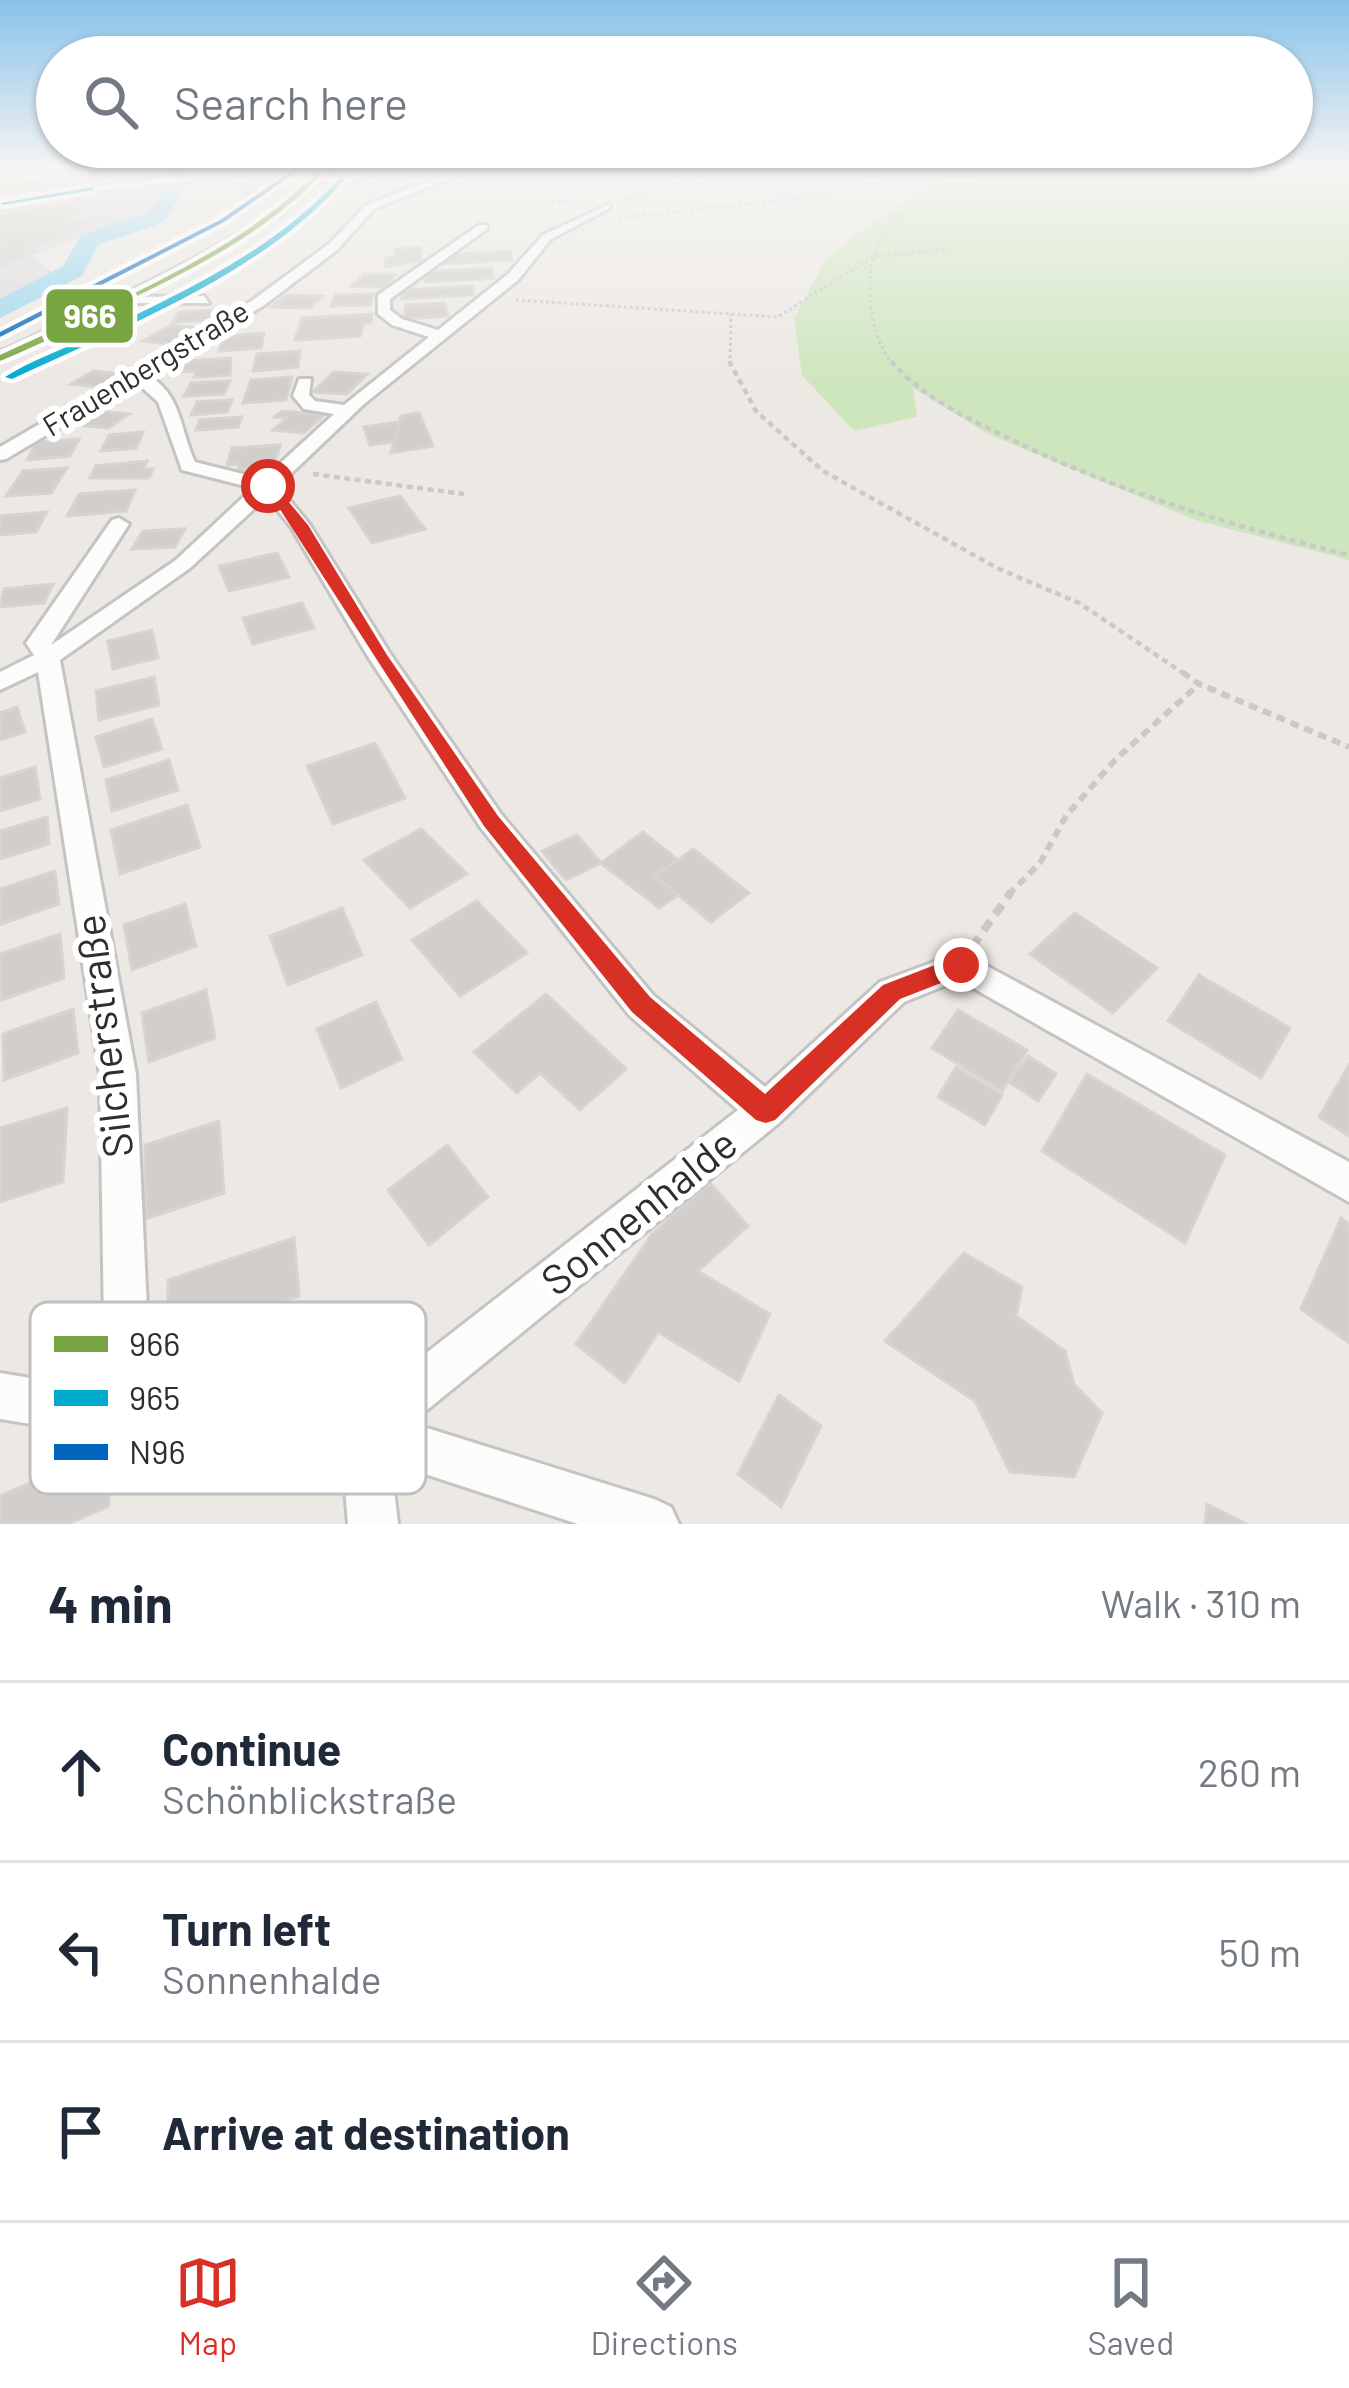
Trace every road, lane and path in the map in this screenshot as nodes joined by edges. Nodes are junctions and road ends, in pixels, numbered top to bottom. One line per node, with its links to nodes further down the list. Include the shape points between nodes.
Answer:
1 (229, 239): 10 (street)
2 (340, 239): 14 (street, Frauenbergstraße, via 258,303)
3 (463, 239): 12 (street, via 383,298 383,311 398,322)
4 (549, 239): 8 (street)
5 (878, 239): 7 (path)
6 (950, 249): 7 (path)
7 (872, 257): 11 (path, via 778,317); 21 (path, via 869,293 885,356 918,388 995,432 1198,516)
8 (487, 299): 11 (path); 12 (street)
9 (204, 300): 10 (street)
10 (116, 303): 13 (street)
11 (731, 314): 24 (path, via 729,362 756,411 823,470 997,568 1079,603)
12 (439, 334): 16 (street)
13 (0, 358)
14 (136, 376): 17 (street, Frauenbergstraße); 18 (street, via 158,384 167,399 188,466)
15 (305, 382): 16 (street, via 301,396 310,405)
16 (348, 411): 18 (street)
17 (0, 455)
18 (277, 478): 19 (path); 22 (street, via 183,564); 27 (street, via 379,655 491,821 641,1005)
19 (464, 494)
20 (119, 524): 22 (street, via 38,644)
21 (1349, 555)
22 (48, 658): 23 (street); 29 (street, Silcherstraße, via 118,1074)
23 (0, 682)
24 (1199, 684): 25 (path); 26 (path, via 1066,816)
25 (1349, 747)
26 (961, 965): 27 (street, Sonnenhalde, via 892,992); 28 (street)
27 (766, 1111): 30 (street, Sonnenhalde)
28 (1349, 1183)
29 (125, 1302)
30 (426, 1382)
31 (0, 1396): 32 (street)
32 (30, 1401)
33 (426, 1451): 36 (street)
34 (370, 1494): 35 (street)
35 (373, 1524)
36 (654, 1524)

